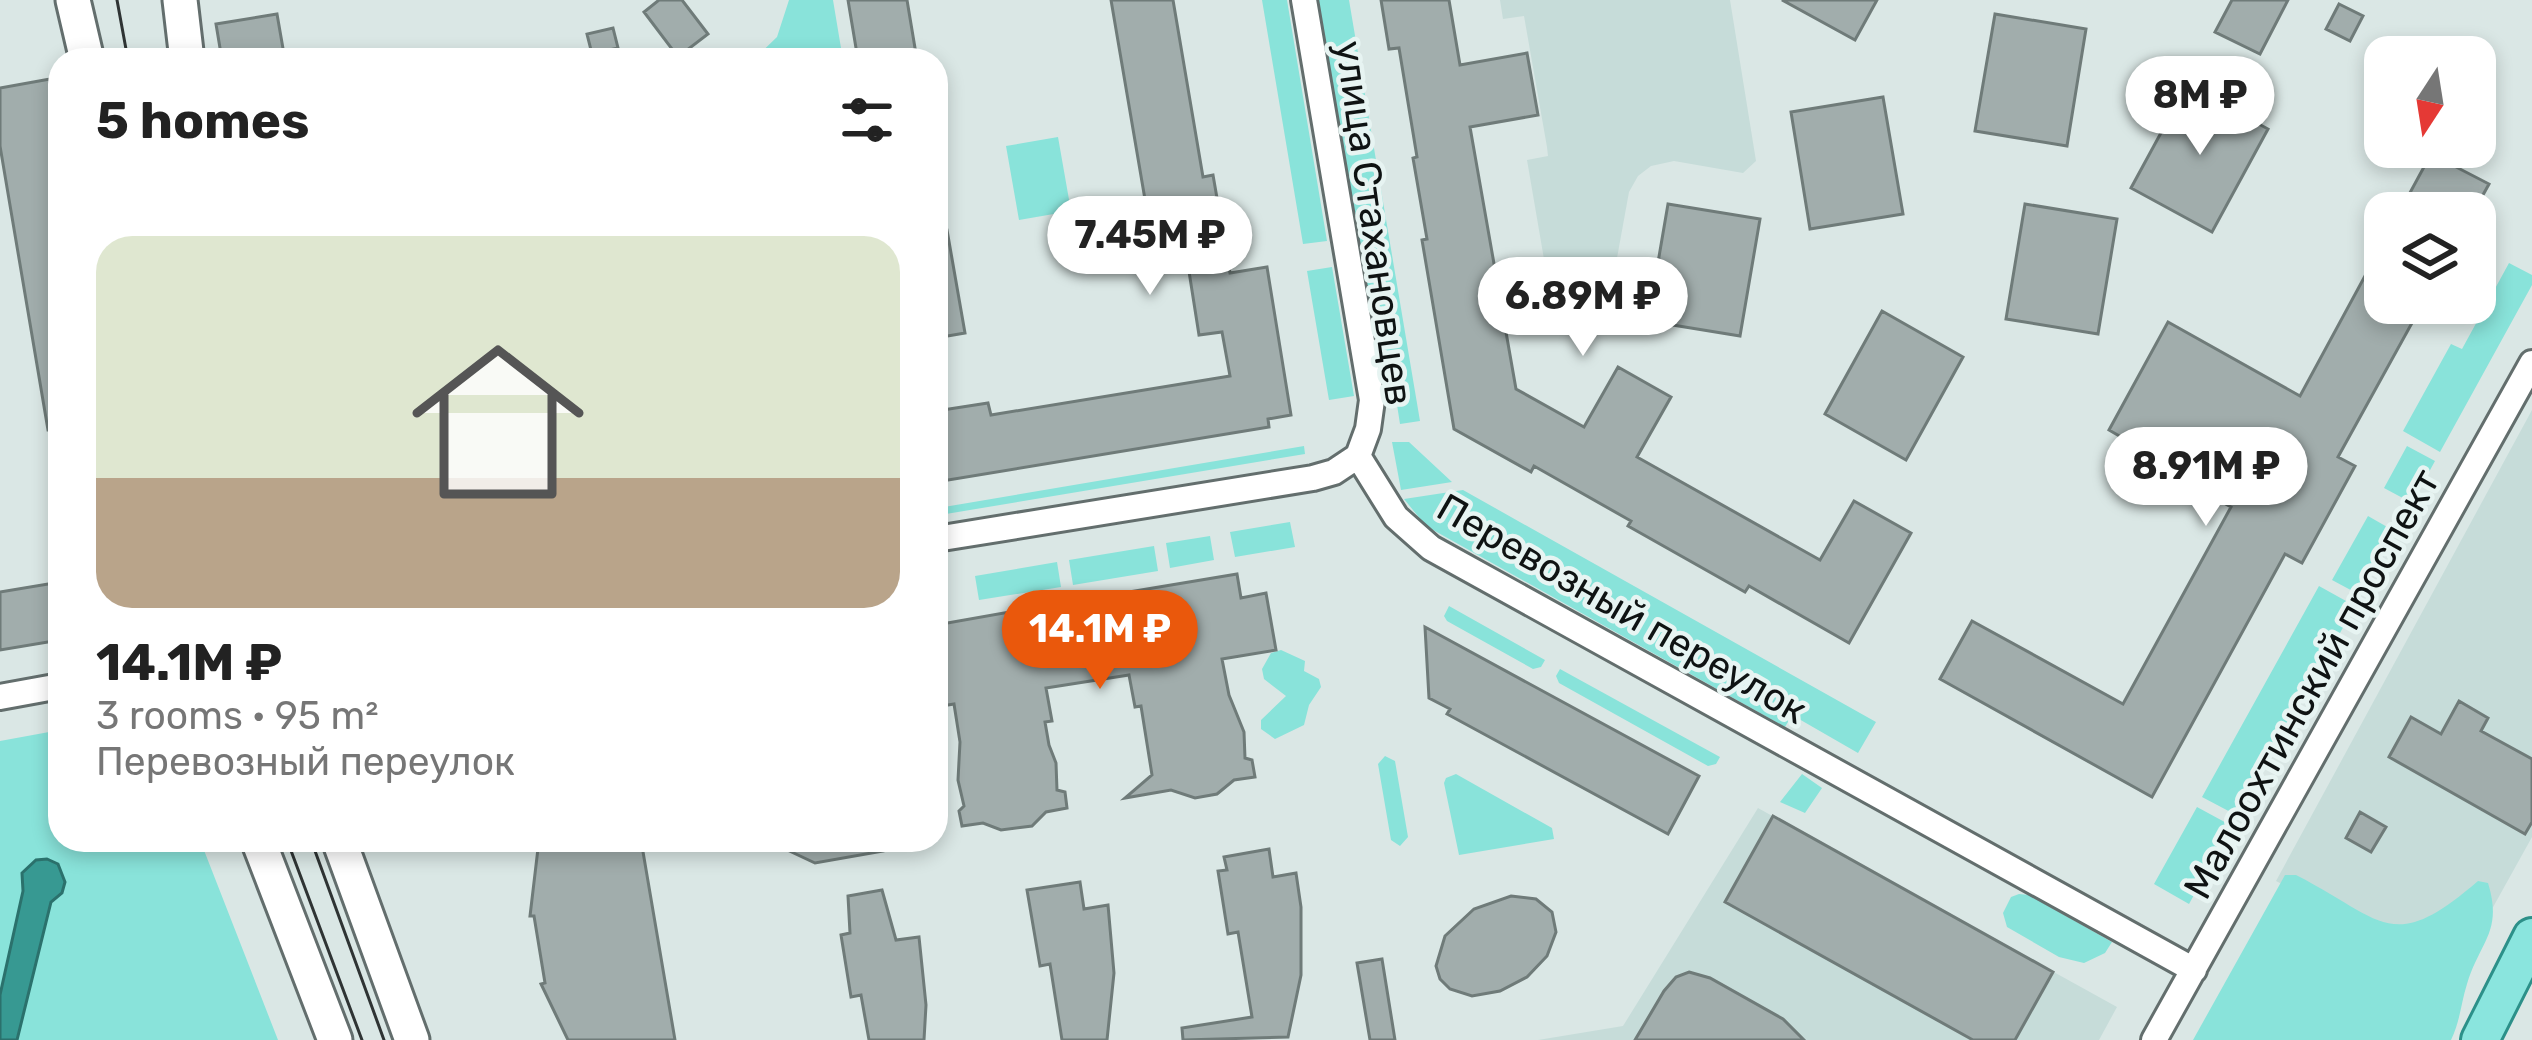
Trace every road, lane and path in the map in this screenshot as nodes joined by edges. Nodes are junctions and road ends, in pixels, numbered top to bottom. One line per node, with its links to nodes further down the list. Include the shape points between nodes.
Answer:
1 (74, 0): 4 (main road)
2 (180, 0): 5 (main road)
3 (1304, 0): 7 (street, улица Стахановцев, via 1372,400)
4 (84, 48)
5 (186, 48)
6 (2532, 363): 14 (street, Малоохтинский проспект)
7 (1358, 456): 8 (street, via 1313,478); 14 (street, Перевозный переулок, via 1396,518 1431,548)
8 (948, 537)
9 (48, 688): 10 (street)
10 (0, 697)
11 (264, 852): 15 (main road)
12 (343, 852): 16 (main road)
13 (2532, 937): 18 (main road)
14 (2194, 970): 17 (street, Малоохтинский проспект)
15 (335, 1040)
16 (412, 1040)
17 (2154, 1040)
18 (2480, 1040)

